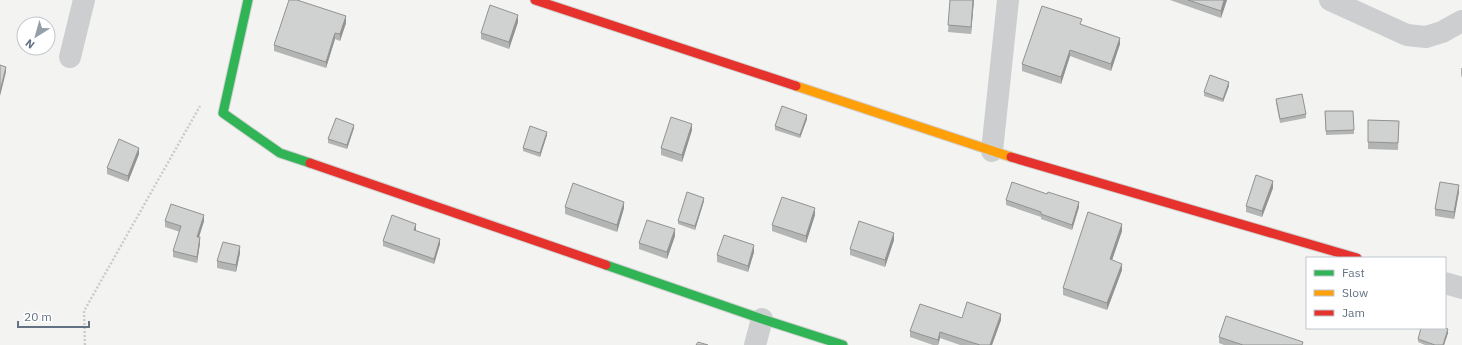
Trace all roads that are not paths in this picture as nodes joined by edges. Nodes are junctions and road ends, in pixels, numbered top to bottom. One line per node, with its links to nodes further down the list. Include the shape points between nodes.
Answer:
1 (84, 0): 7 (street)
2 (248, 0): 12 (street, via 223,113 280,154)
3 (535, 0): 8 (street)
4 (1008, 0): 8 (street)
5 (1330, 0): 6 (street, via 1407,35 1426,37)
6 (1462, 21)
7 (70, 57)
8 (992, 151): 9 (street)
9 (1354, 257)
10 (1446, 283): 11 (street)
11 (1462, 288)
12 (762, 319): 13 (street); 14 (street)
13 (755, 345)
14 (843, 345)

